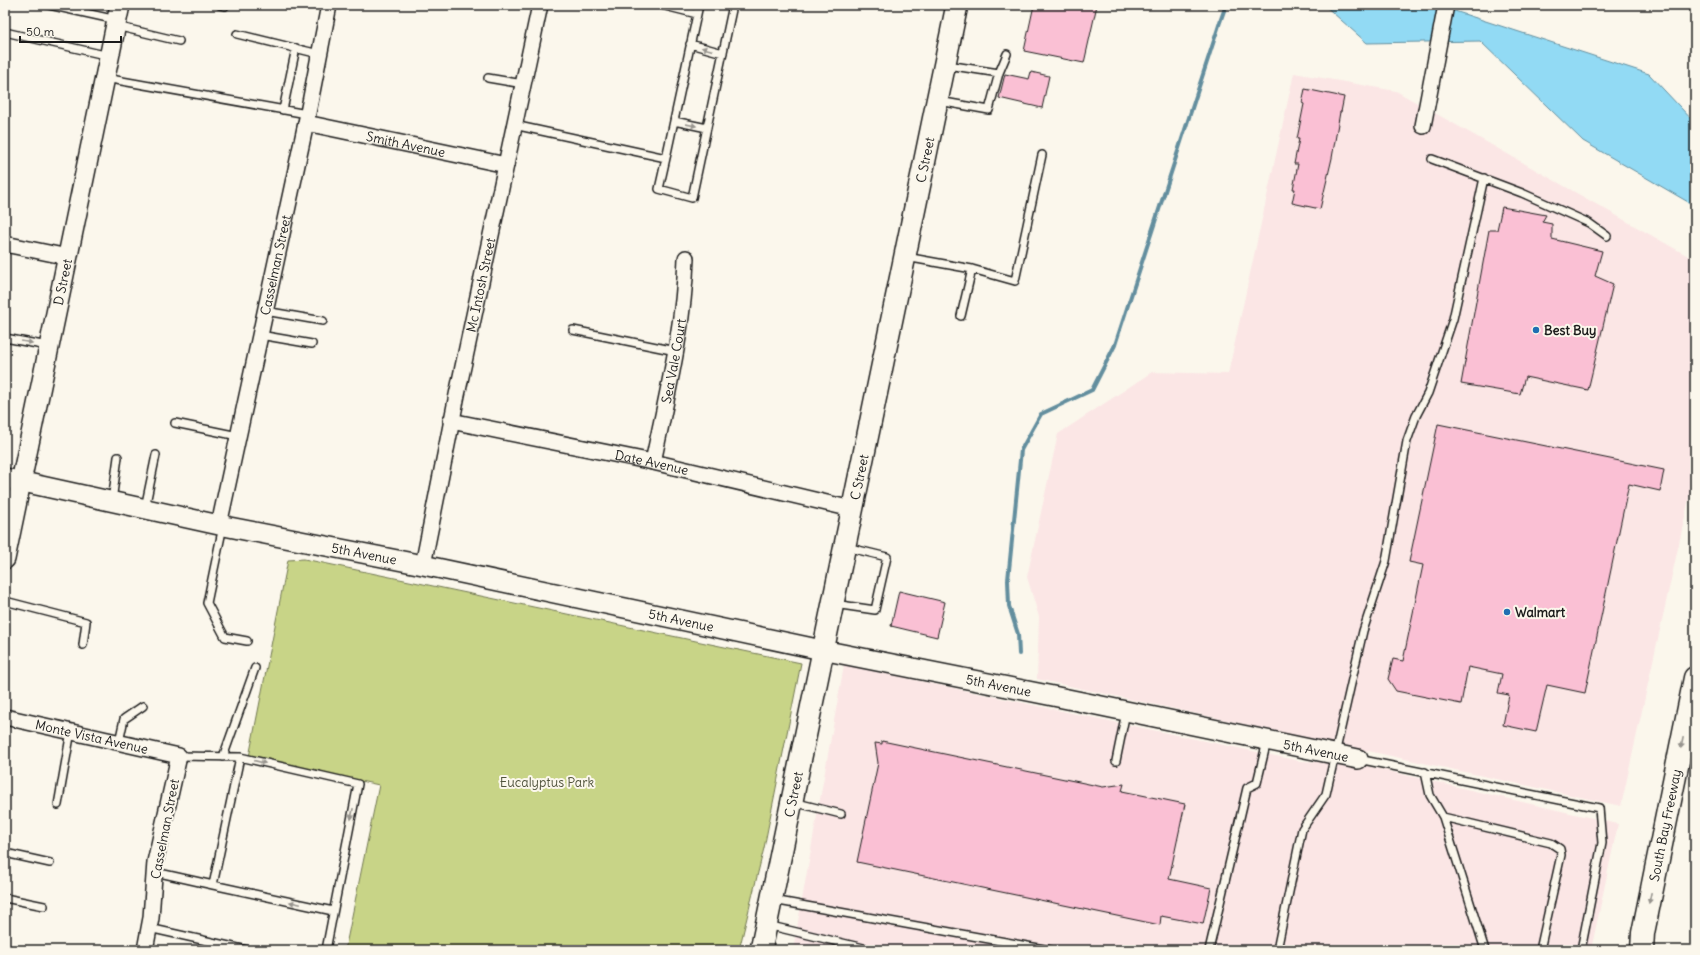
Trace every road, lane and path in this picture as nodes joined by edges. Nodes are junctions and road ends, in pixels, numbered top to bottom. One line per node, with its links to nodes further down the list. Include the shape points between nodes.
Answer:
1 (49, 5): 10 (lane)
2 (329, 5): 17 (street, Casselman Street)
3 (540, 5): 24 (street, Mc Intosh Street)
4 (661, 5): 9 (lane)
5 (699, 5): 9 (lane)
6 (734, 5): 16 (lane)
7 (957, 5): 20 (main road, C Street)
8 (1446, 5): 30 (street)
9 (697, 14): 14 (lane)
10 (117, 17): 13 (lane); 19 (street, D Street)
11 (5, 32): 19 (lane)
12 (237, 34): 15 (lane)
13 (179, 41)
14 (690, 44): 16 (lane, one-way to 14); 28 (lane)
15 (296, 48): 17 (lane); 26 (lane)
16 (723, 53): 31 (lane)
17 (319, 54): 27 (street, Casselman Street)
18 (1007, 54): 21 (lane)
19 (109, 56): 22 (street, D Street)
20 (944, 65): 21 (lane); 25 (main road, C Street)
21 (999, 73): 25 (lane, via 989,110)
22 (105, 78): 26 (lane); 39 (street, D Street)
23 (488, 78): 24 (lane)
24 (523, 84): 29 (street, Mc Intosh Street)
25 (937, 101): 40 (main road, C Street)
26 (284, 110): 27 (lane)
27 (306, 119): 35 (street, Smith Avenue); 43 (street, Casselman Street)
28 (674, 122): 31 (lane, one-way to 31); 33 (lane)
29 (514, 125): 33 (lane); 35 (street, Mc Intosh Street)
30 (1423, 126)
31 (707, 128): 33 (lane, via 692,198 660,189)
32 (1042, 155): 42 (lane, via 1015,281)
33 (666, 158)
34 (1432, 159): 36 (lane)
35 (506, 165): 53 (street, Mc Intosh Street)
36 (1484, 178): 37 (lane, via 1522,192 1589,223); 79 (lane, via 1453,319 1428,393 1407,441 1386,561 1363,631)
37 (1607, 236)
38 (5, 244): 39 (street)
39 (68, 257): 50 (street, D Street)
40 (904, 257): 42 (lane); 61 (main road, C Street)
41 (686, 258): 51 (street, Sea Vale Court, via 686,290)
42 (972, 270): 44 (lane)
43 (265, 311): 45 (lane); 47 (street, Casselman Street)
44 (961, 316)
45 (323, 321)
46 (573, 330): 51 (lane)
47 (260, 335): 49 (lane); 54 (street, Casselman Street)
48 (5, 338): 50 (lane, one-way to 50)
49 (312, 344)
50 (49, 346): 58 (street, D Street)
51 (676, 351): 57 (street, Sea Vale Court)
52 (175, 422): 54 (lane)
53 (451, 422): 57 (street, Date Avenue); 65 (street, Mc Intosh Street)
54 (238, 436): 62 (street, Casselman Street)
55 (156, 455): 60 (lane)
56 (118, 457): 59 (lane)
57 (653, 462): 61 (street, Date Avenue)
58 (13, 480): 59 (street, 5th Avenue); 64 (street, D Street)
59 (112, 501): 60 (street, 5th Avenue)
60 (145, 508): 62 (street, 5th Avenue)
61 (852, 509): 63 (main road, C Street)
62 (221, 525): 65 (street, 5th Avenue); 68 (lane, via 207,603 225,637)
63 (844, 547): 67 (main road, C Street); 67 (lane, via 886,557 875,610)
64 (5, 559)
65 (423, 565): 70 (street, 5th Avenue)
66 (5, 601): 69 (lane, via 86,622)
67 (832, 604): 70 (main road, C Street)
68 (247, 641)
69 (83, 646)
70 (822, 650): 74 (street, 5th Avenue); 86 (main road, C Street)
71 (255, 668): 81 (lane)
72 (1695, 678): 100 (highway, South Bay Freeway, one-way to 100)
73 (143, 706): 78 (lane, via 124,719)
74 (1126, 712): 77 (street, 5th Avenue); 84 (lane)
75 (5, 716): 76 (street, Monte Vista Avenue)
76 (71, 732): 78 (street, Monte Vista Avenue); 87 (lane)
77 (1266, 740): 79 (street, 5th Avenue); 107 (lane, via 1257,783 1247,788)
78 (119, 742): 80 (street, Monte Vista Avenue)
79 (1335, 754): 83 (street, 5th Avenue); 108 (lane, via 1326,794 1302,829)
80 (179, 756): 81 (lane); 92 (street, Casselman Street, via 155,862)
81 (223, 757): 82 (lane)
82 (240, 757): 93 (lane); 97 (lane, one-way to 97, via 358,784)
83 (1358, 759): 85 (lane)
84 (1116, 761)
85 (1425, 772): 89 (lane, via 1430,795); 111 (lane, via 1599,808 1602,843)
86 (792, 802): 88 (lane); 95 (main road, C Street)
87 (58, 805)
88 (841, 814)
89 (1443, 817): 109 (lane); 110 (lane, via 1551,843 1560,849 1561,855)
90 (5, 853): 91 (lane)
91 (50, 862)
92 (155, 872): 93 (lane); 99 (street, Casselman Street)
93 (213, 885): 97 (lane, one-way to 93)
94 (5, 898): 96 (lane)
95 (773, 900): 98 (main road, C Street); 106 (lane)
96 (44, 906)
97 (333, 911): 103 (lane)
98 (768, 925): 104 (main road, C Street); 105 (lane)
99 (149, 928): 101 (street, Casselman Street); 102 (lane)
100 (1641, 944)
101 (145, 950)
102 (247, 950)
103 (326, 950)
104 (761, 950)
105 (872, 950)
106 (1050, 950)
107 (1209, 950)
108 (1277, 950)
109 (1485, 950)
110 (1540, 950)
111 (1582, 950)

